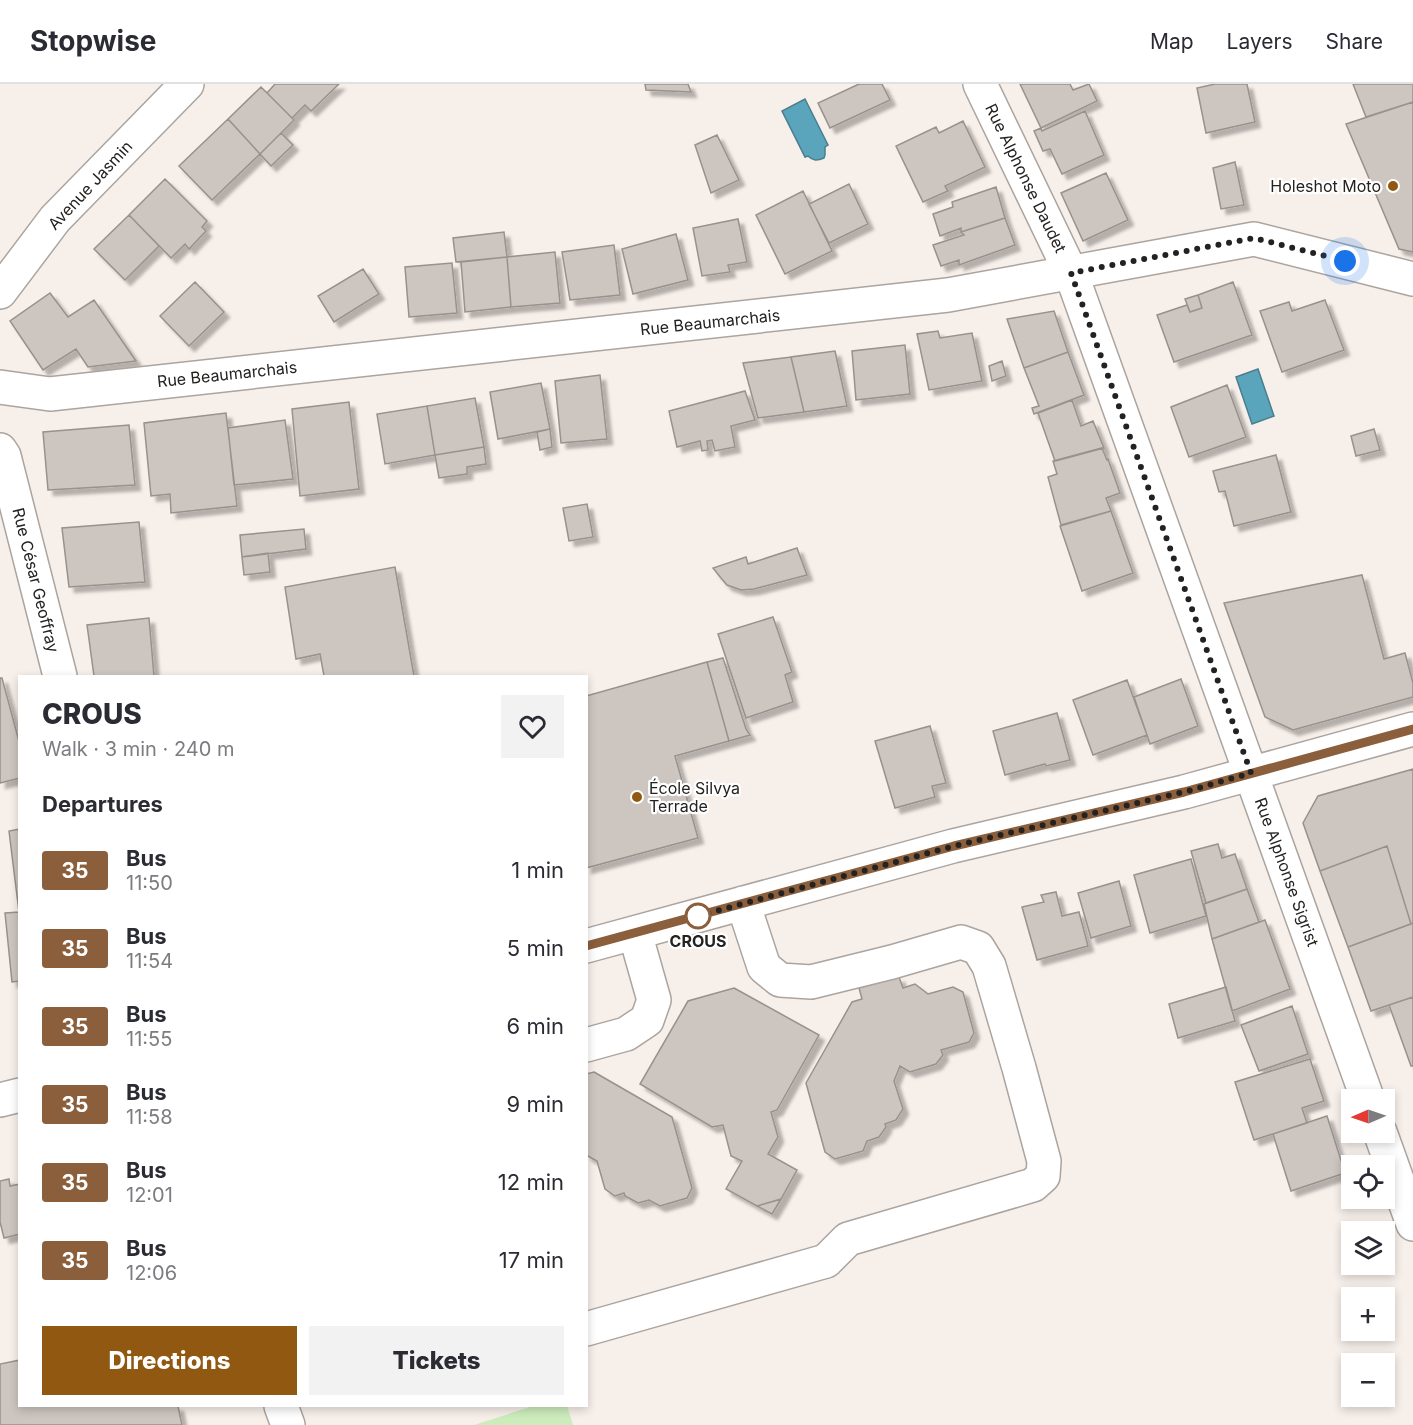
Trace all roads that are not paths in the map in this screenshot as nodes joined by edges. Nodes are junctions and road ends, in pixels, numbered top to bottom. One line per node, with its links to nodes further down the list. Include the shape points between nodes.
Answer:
1 (187, 84): 5 (street, Avenue Jasmin, via 55,219)
2 (980, 84): 3 (street, Rue Alphonse Daudet)
3 (1071, 273): 4 (street, Rue Beaumarchais, via 1254,238); 6 (street, Rue Beaumarchais, via 948,295 62,393); 10 (street, Rue Alphonse Sigrist)
4 (1413, 279)
5 (0, 292)
6 (0, 387)
7 (0, 450): 8 (street, Rue César Geoffray)
8 (60, 675)
9 (1413, 729): 10 (street)
10 (1251, 773): 11 (street); 15 (street, Rue Alphonse Sigrist)
11 (743, 903): 12 (street); 20 (street, via 764,967 780,980 811,982 962,942 978,948 989,966 1019,1068 1044,1161 1043,1176 1033,1185 848,1239 826,1261)
12 (635, 933): 13 (street); 14 (street, via 654,1000 647,1020 626,1034)
13 (588, 945)
14 (588, 1044)
15 (1364, 1089)
16 (18, 1096): 17 (street)
17 (0, 1100)
18 (1384, 1143): 19 (street)
19 (1413, 1224)
20 (588, 1328)
21 (281, 1407): 22 (street)
22 (288, 1425)

